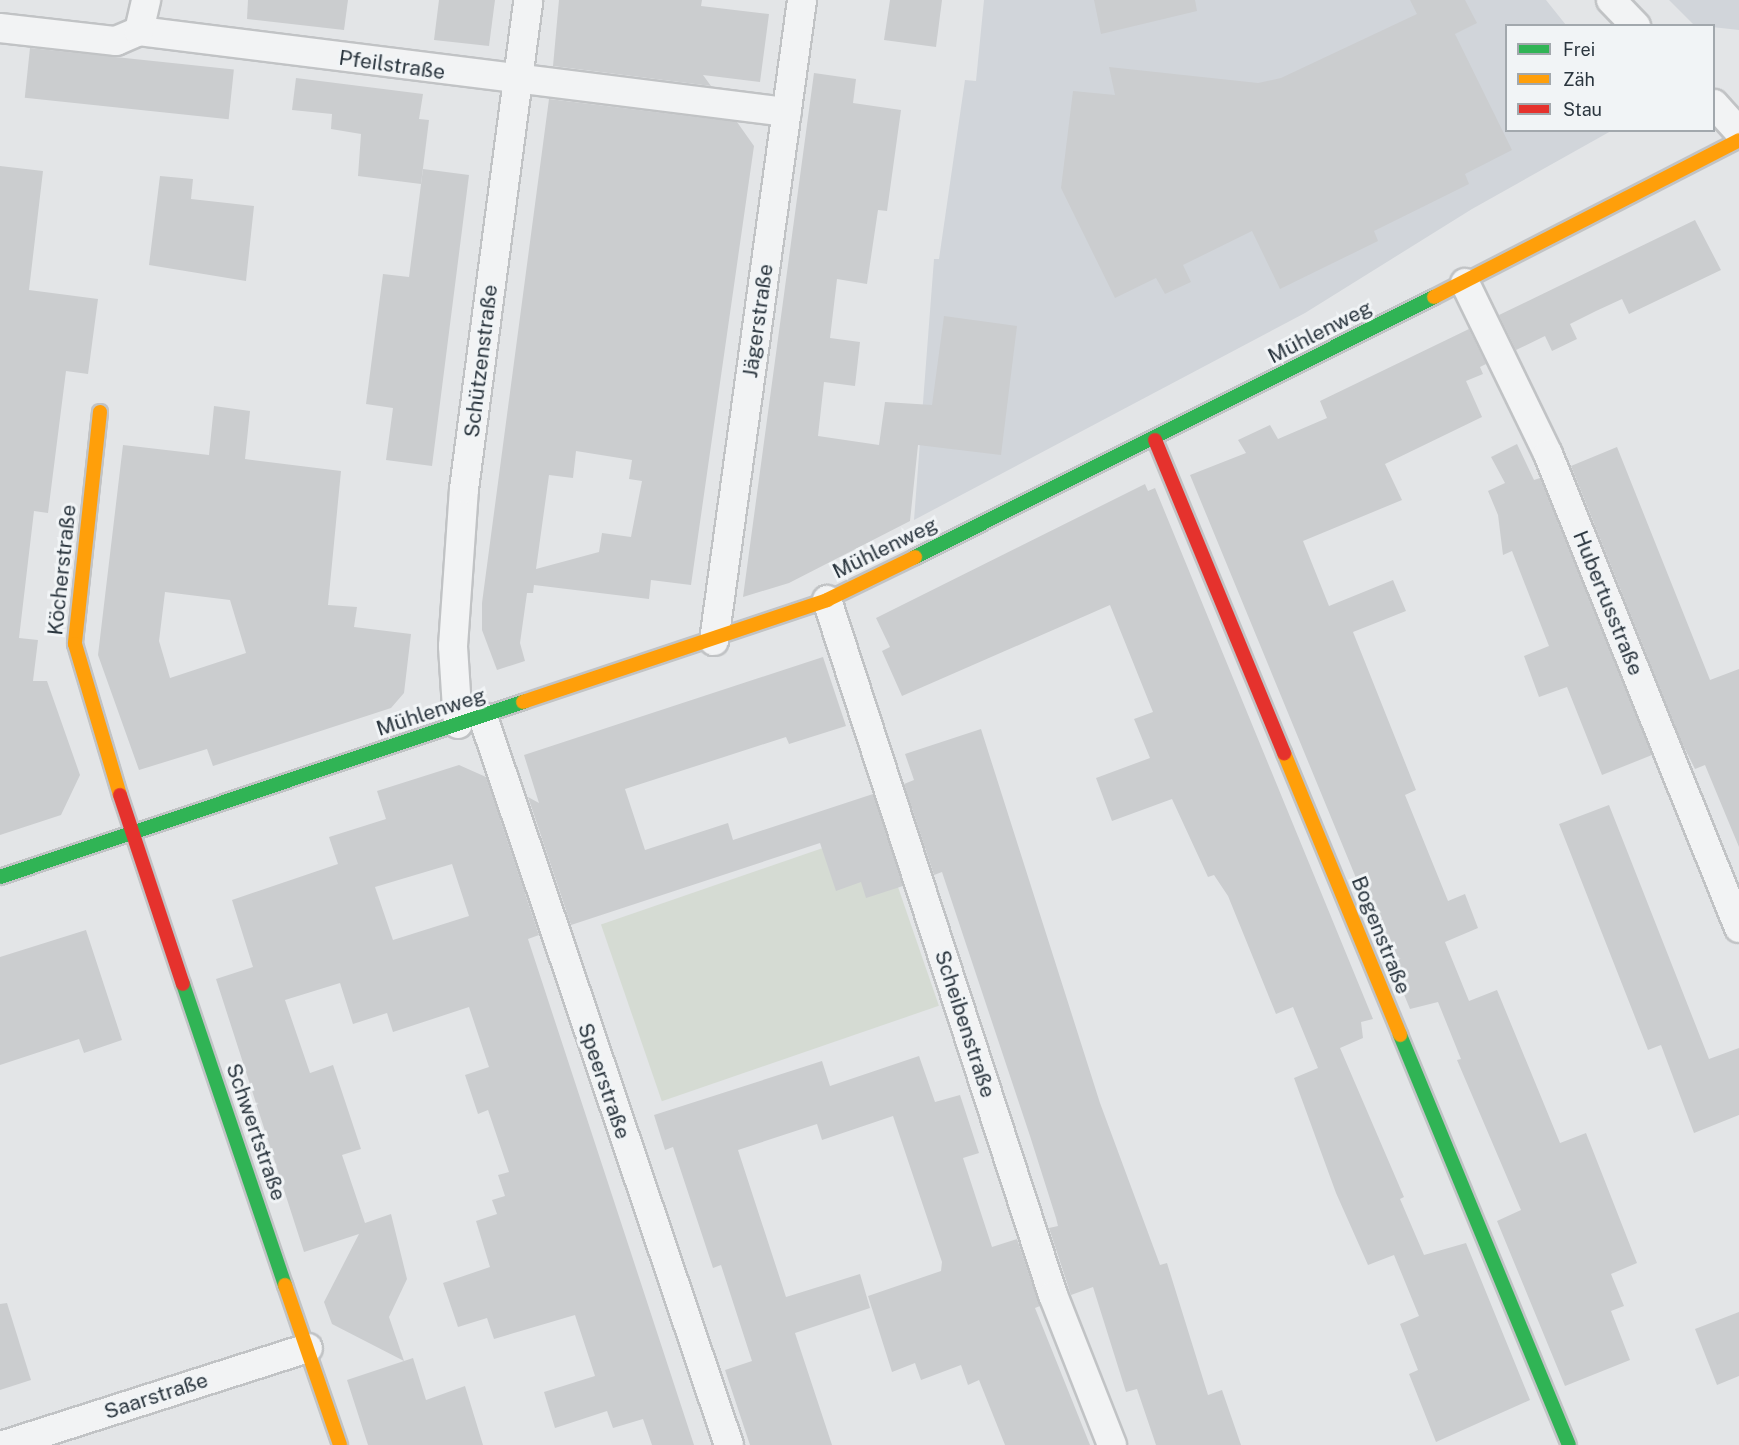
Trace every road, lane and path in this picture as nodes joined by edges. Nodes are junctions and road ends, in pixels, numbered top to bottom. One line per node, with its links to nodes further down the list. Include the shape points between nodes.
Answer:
1 (146, 0): 7 (street)
2 (528, 0): 8 (street, Schützenstraße)
3 (802, 0): 10 (street, Jägerstraße)
4 (1611, 0): 5 (street)
5 (1634, 24)
6 (0, 28): 7 (street, Pfeilstraße, via 116,41)
7 (139, 31): 8 (street, Pfeilstraße)
8 (516, 82): 10 (street, Pfeilstraße); 18 (street, Schützenstraße, via 464,489 453,646)
9 (1715, 106): 11 (street)
10 (787, 112): 17 (street, Jägerstraße)
11 (1739, 132)
12 (1739, 140): 13 (street, Mühlenweg)
13 (1465, 283): 15 (street, Mühlenweg); 21 (street, Hubertusstraße, via 1548,454)
14 (100, 412): 19 (street, Köcherstraße, via 75,644)
15 (1155, 440): 16 (street, Mühlenweg); 27 (street, Bogenstraße)
16 (827, 600): 17 (street, Mühlenweg); 26 (street, Scheibenstraße, via 1053,1295)
17 (714, 641): 18 (street, Mühlenweg)
18 (470, 720): 19 (street, Mühlenweg); 25 (street, Speerstraße)
19 (131, 833): 20 (street, Mühlenweg); 22 (street, Schwertstraße)
20 (0, 877)
21 (1739, 928)
22 (308, 1348): 23 (street, Saarstraße); 24 (street, Schwertstraße)
23 (4, 1445)
24 (340, 1445)
25 (729, 1445)
26 (1112, 1445)
27 (1569, 1445)

